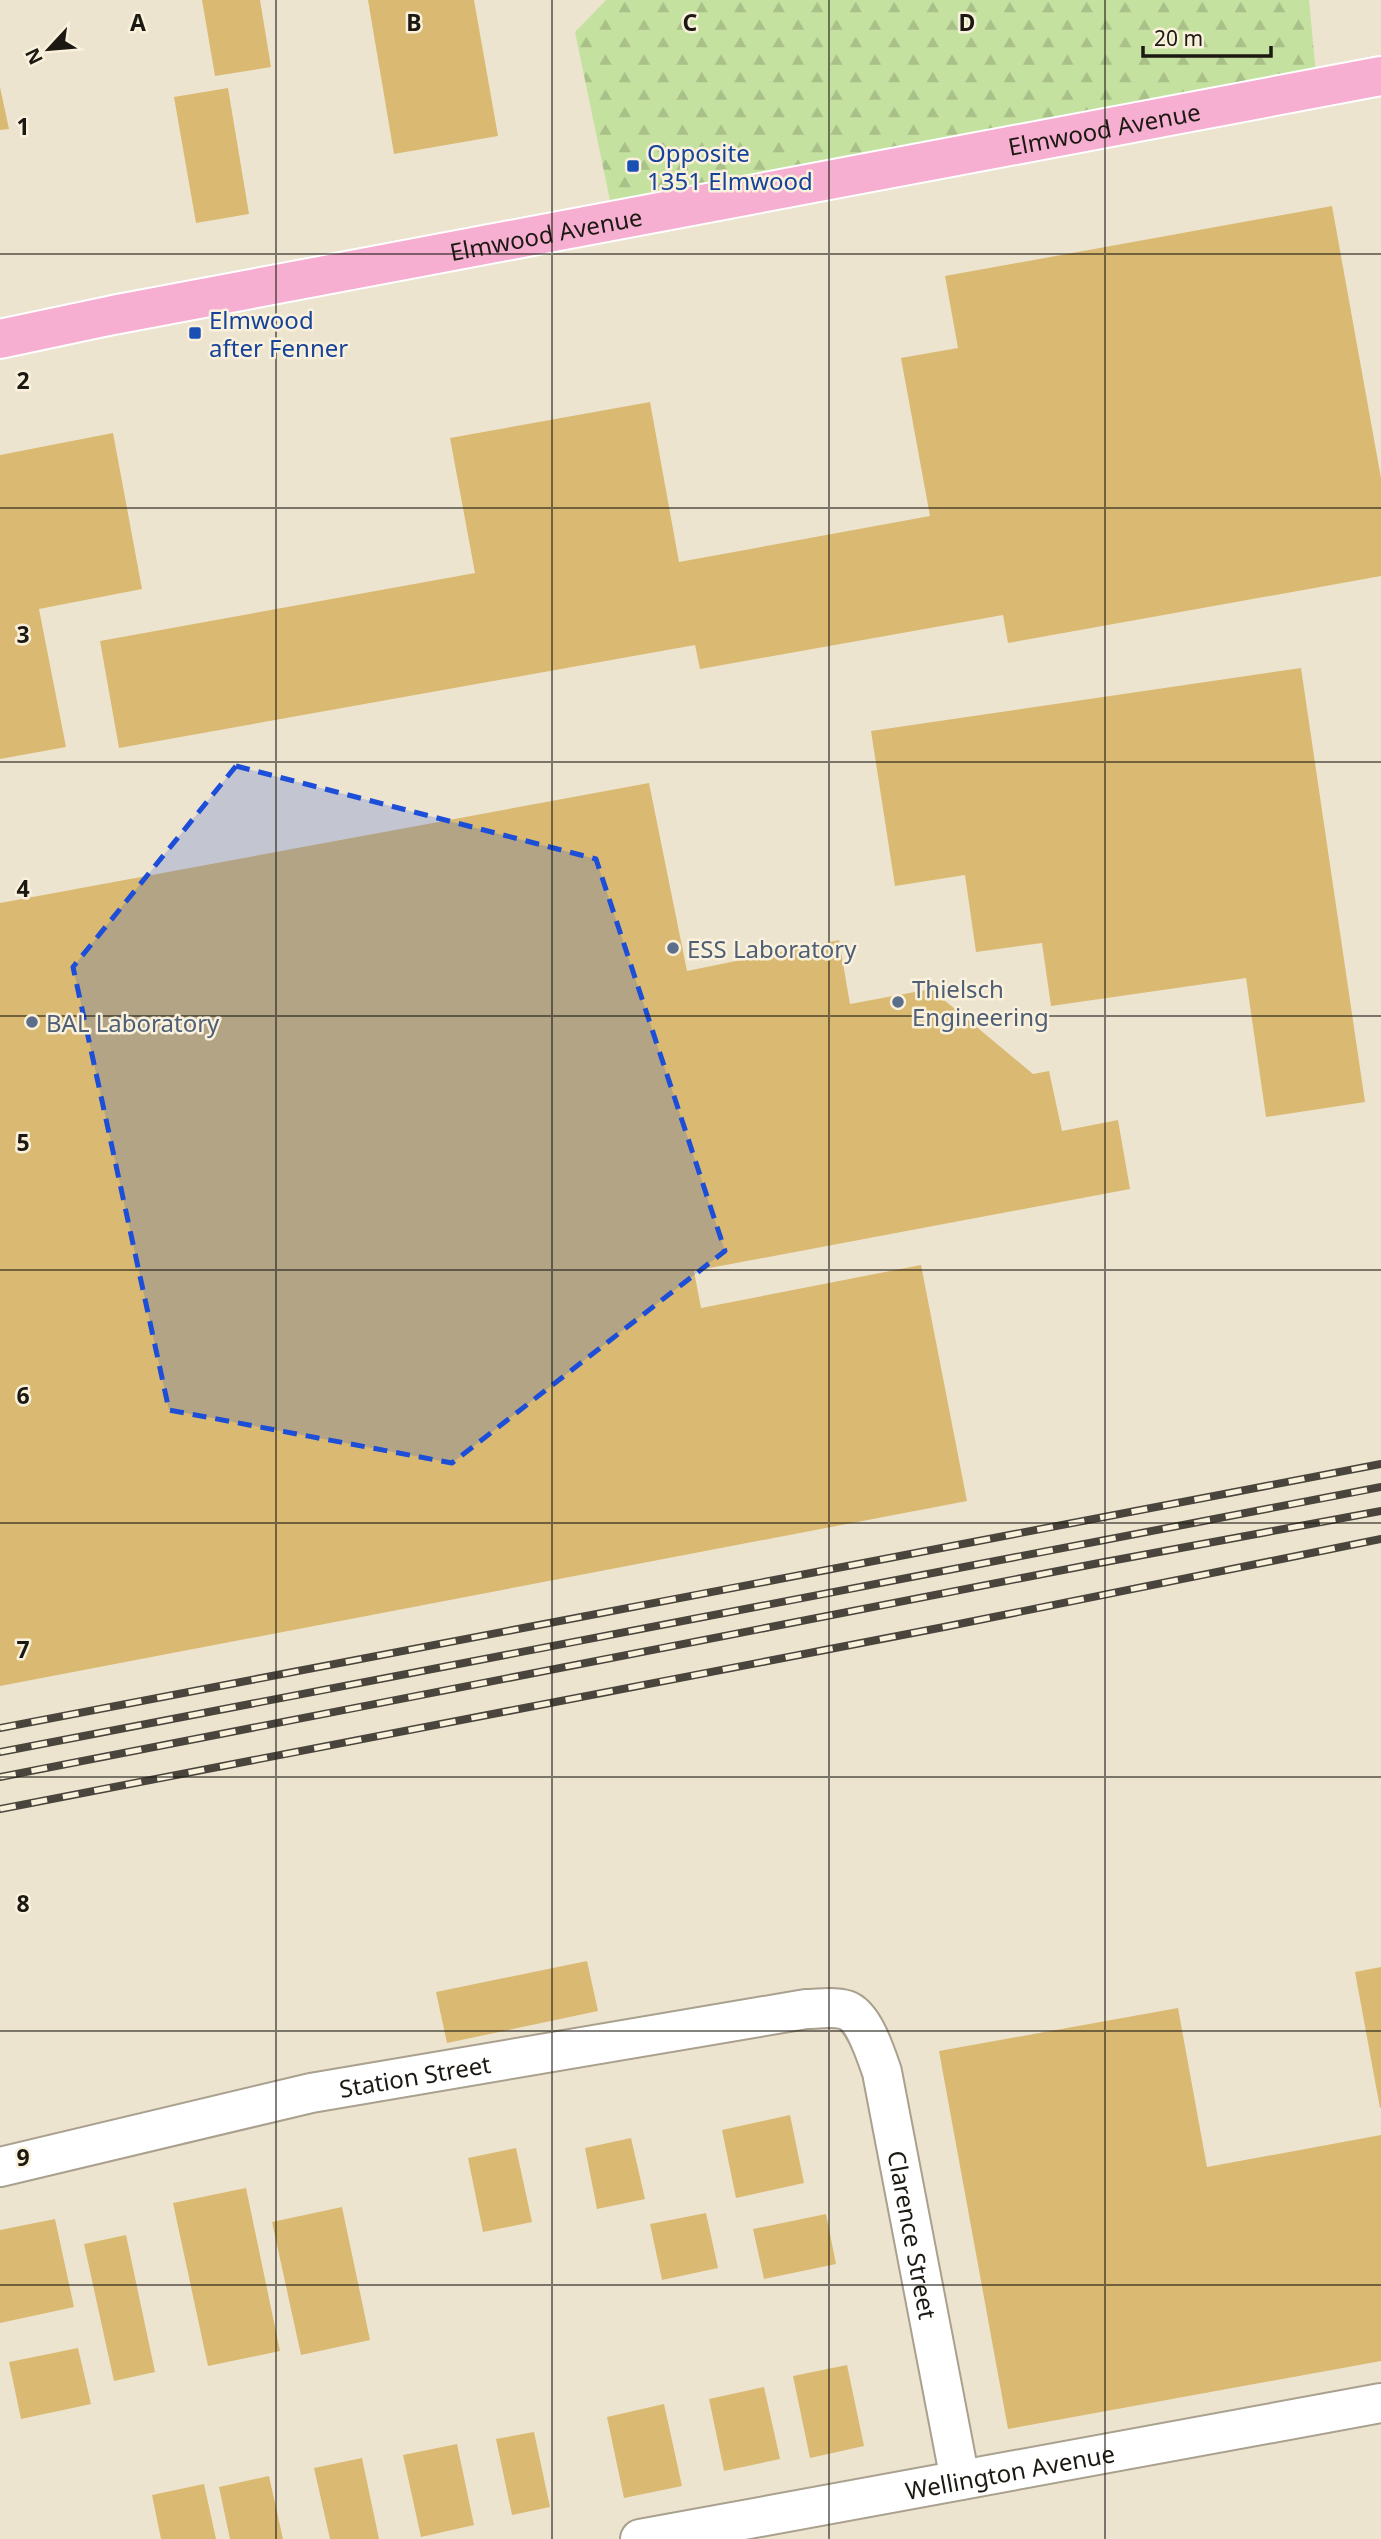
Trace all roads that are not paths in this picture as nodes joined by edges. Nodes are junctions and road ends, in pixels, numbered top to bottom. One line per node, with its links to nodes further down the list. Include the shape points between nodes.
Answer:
1 (1381, 76): 2 (main road, Elmwood Avenue)
2 (0, 339)
3 (836, 2008): 4 (street, Station Street, via 806,2009 311,2093); 6 (street, Clarence Street, via 849,2011 863,2027 882,2072)
4 (0, 2167)
5 (1381, 2403): 6 (street, Wellington Avenue)
6 (960, 2480): 7 (street, Wellington Avenue)
7 (640, 2539)

